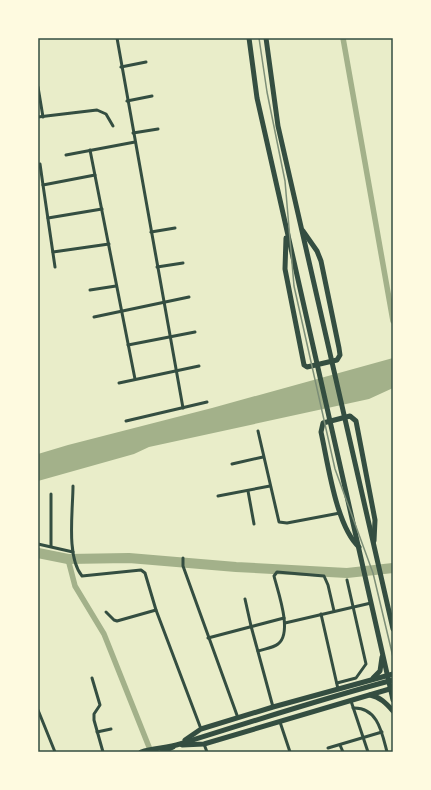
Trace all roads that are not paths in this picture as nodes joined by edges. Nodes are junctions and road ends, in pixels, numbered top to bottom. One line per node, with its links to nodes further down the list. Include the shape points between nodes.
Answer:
1 (116, 38): 5 (street)
2 (249, 38): 25 (main road, via 257,98)
3 (266, 38): 23 (main road, via 278,126)
4 (146, 62): 5 (street)
5 (121, 67): 8 (street)
6 (38, 87): 10 (street)
7 (152, 96): 8 (street)
8 (127, 100): 13 (street)
9 (38, 117): 10 (street)
10 (43, 117): 11 (street, via 103,111)
11 (113, 126)
12 (158, 129): 13 (street)
13 (133, 133): 14 (street)
14 (135, 142): 15 (street); 24 (street)
15 (90, 150): 16 (street); 18 (street)
16 (66, 155)
17 (40, 164): 19 (street)
18 (95, 175): 19 (street); 20 (street)
19 (43, 185): 21 (street)
20 (102, 209): 21 (street); 26 (street)
21 (48, 218): 27 (street)
22 (175, 228): 24 (street)
23 (301, 229): 25 (main road, via 321,261 339,348 340,355 337,360 307,367 304,365 284,269); 58 (main road)
24 (151, 232): 30 (street)
25 (287, 233): 60 (main road)
26 (109, 244): 27 (street); 31 (street)
27 (52, 252): 29 (street)
28 (183, 263): 30 (street)
29 (55, 267)
30 (157, 267): 34 (street)
31 (116, 286): 32 (street); 35 (street)
32 (90, 290)
33 (189, 297): 34 (street)
34 (163, 303): 35 (street); 38 (street)
35 (122, 312): 36 (street); 39 (street)
36 (94, 317)
37 (195, 332): 38 (street)
38 (170, 337): 39 (street); 41 (street)
39 (128, 345): 42 (street)
40 (199, 366): 41 (street)
41 (176, 370): 42 (street); 45 (street)
42 (135, 379): 43 (street)
43 (119, 383)
44 (207, 402): 45 (street)
45 (183, 408): 46 (street)
46 (126, 421)
47 (258, 432): 48 (street)
48 (263, 457): 49 (street); 51 (street)
49 (232, 464)
50 (73, 486): 61 (street)
51 (270, 486): 52 (street); 55 (street, via 278,520 282,523)
52 (248, 491): 54 (street); 56 (street)
53 (51, 494): 59 (street)
54 (218, 496)
55 (340, 513): 58 (main road, via 321,428 323,423 350,416 356,421 375,520); 60 (main road, via 349,535)
56 (254, 524)
57 (38, 544): 59 (street)
58 (374, 545): 74 (main road)
59 (51, 546): 61 (street)
60 (360, 548): 65 (main road)
61 (73, 552): 67 (street, via 75,564 82,576 144,571)
62 (182, 560): 75 (street)
63 (348, 580): 66 (street)
64 (245, 599): 73 (street)
65 (372, 602): 66 (street); 77 (main road)
66 (353, 606): 68 (street); 82 (street, via 366,664 356,678)
67 (156, 610): 69 (street, via 117,621); 95 (street)
68 (334, 611): 70 (street); 71 (street, via 324,576 280,571 274,576)
69 (106, 612)
70 (321, 614): 72 (street); 82 (street)
71 (284, 618): 72 (street); 73 (street)
72 (285, 623): 76 (street, via 284,638 278,645)
73 (251, 626): 75 (street); 76 (street)
74 (393, 629)
75 (208, 638): 92 (street)
76 (258, 651): 88 (street)
77 (382, 652): 78 (main road); 81 (main road, via 380,671)
78 (390, 675): 81 (main road); 84 (main road)
79 (92, 678): 96 (street, via 100,705 94,714)
80 (393, 680): 100 (main road)
81 (367, 681): 83 (main road)
82 (337, 686): 83 (main road); 88 (main road)
83 (346, 687): 86 (main road, via 354,694)
84 (392, 689): 85 (main road); 87 (main road)
85 (370, 695): 86 (main road); 91 (main road, via 386,702)
86 (351, 700): 89 (street); 93 (main road)
87 (393, 700)
88 (273, 707): 92 (main road)
89 (353, 708): 97 (street, via 361,708 370,713); 98 (street)
90 (38, 710): 103 (street)
91 (393, 711)
92 (238, 718): 95 (main road)
93 (279, 721): 99 (main road); 108 (street)
94 (111, 729): 96 (street)
95 (201, 729): 100 (main road)
96 (97, 732): 104 (street)
97 (382, 732): 98 (street); 111 (street)
98 (363, 737): 101 (street); 110 (street)
99 (204, 744): 100 (main road); 107 (street)
100 (178, 745): 105 (main road); 106 (main road)
101 (340, 745): 102 (street); 109 (street)
102 (328, 748)
103 (54, 752)
104 (104, 752)
105 (141, 752)
106 (162, 752)
107 (207, 752)
108 (290, 752)
109 (343, 752)
110 (368, 752)
111 (387, 752)

